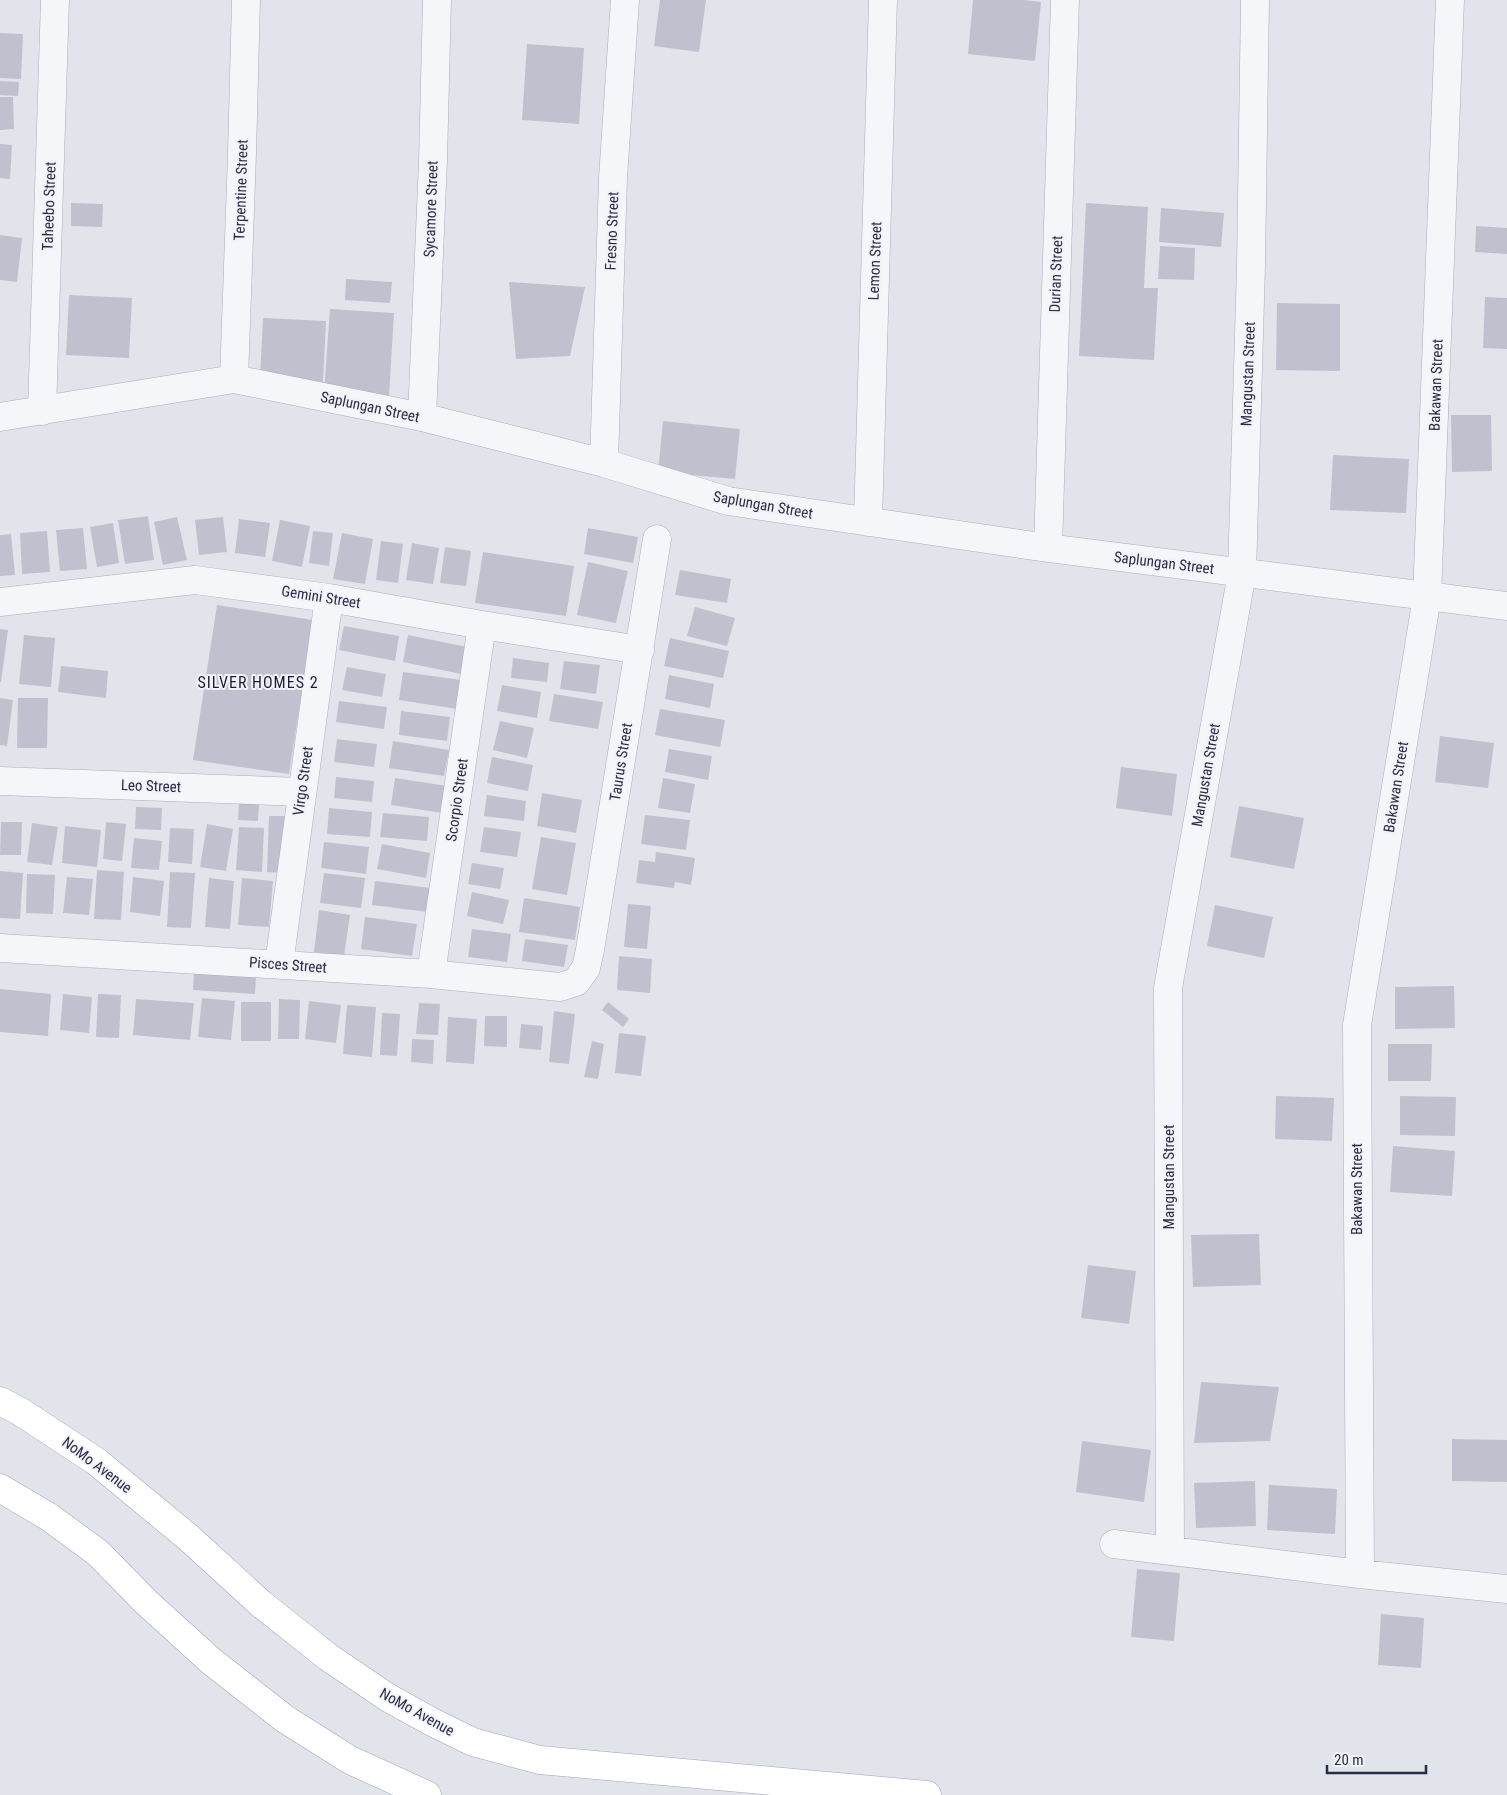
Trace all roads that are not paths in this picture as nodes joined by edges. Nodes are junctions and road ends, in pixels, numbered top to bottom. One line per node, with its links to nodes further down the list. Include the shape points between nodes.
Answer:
1 (55, 0): 10 (street, Taheebo Street)
2 (246, 0): 9 (street, Terpentine Street)
3 (437, 0): 11 (street, Sycamore Street)
4 (625, 0): 13 (street, Fresno Street, via 613,178)
5 (883, 0): 14 (street, Lemon Street)
6 (1065, 0): 16 (street, Durian Street)
7 (1255, 0): 17 (street, Mangustan Street)
8 (1450, 0): 18 (street, Bakawan Street)
9 (234, 380): 10 (street, Saplungan Street); 11 (street, Saplungan Street)
10 (42, 411): 12 (street, Saplungan Street)
11 (422, 417): 13 (street, Saplungan Street)
12 (0, 418)
13 (604, 463): 14 (street, Saplungan Street, via 728,502)
14 (868, 522): 16 (street, Saplungan Street)
15 (657, 539): 23 (street, Taurus Street)
16 (1048, 548): 17 (street, Saplungan Street)
17 (1242, 573): 18 (street, Saplungan Street); 33 (street, Mangustan Street, via 1168,988)
18 (1427, 597): 21 (street, Saplungan Street); 34 (street, Bakawan Street, via 1356,1025)
19 (329, 598): 20 (street, Gemini Street, via 195,580); 22 (street, Gemini Street); 25 (street, Virgo Street)
20 (0, 602)
21 (1507, 606)
22 (482, 625): 23 (street, Gemini Street); 28 (street, Scorpio Street)
23 (640, 650): 29 (street, Taurus Street, via 590,950 586,968)
24 (0, 781): 25 (street, Leo Street)
25 (302, 792): 27 (street, Virgo Street)
26 (0, 948): 27 (street, Pisces Street)
27 (279, 964): 28 (street, Pisces Street)
28 (431, 974): 29 (street, Pisces Street, via 550,987)
29 (576, 982)
30 (0, 1401): 37 (main road, NoMo Avenue, via 97,1462 189,1538 260,1603 328,1657 387,1697 473,1742 540,1760)
31 (0, 1488): 36 (main road, via 49,1517 98,1553 211,1661 285,1718 350,1760)
32 (1114, 1544): 33 (street)
33 (1170, 1551): 34 (street)
34 (1360, 1574): 35 (street)
35 (1507, 1589)
36 (427, 1795)
37 (926, 1795)

